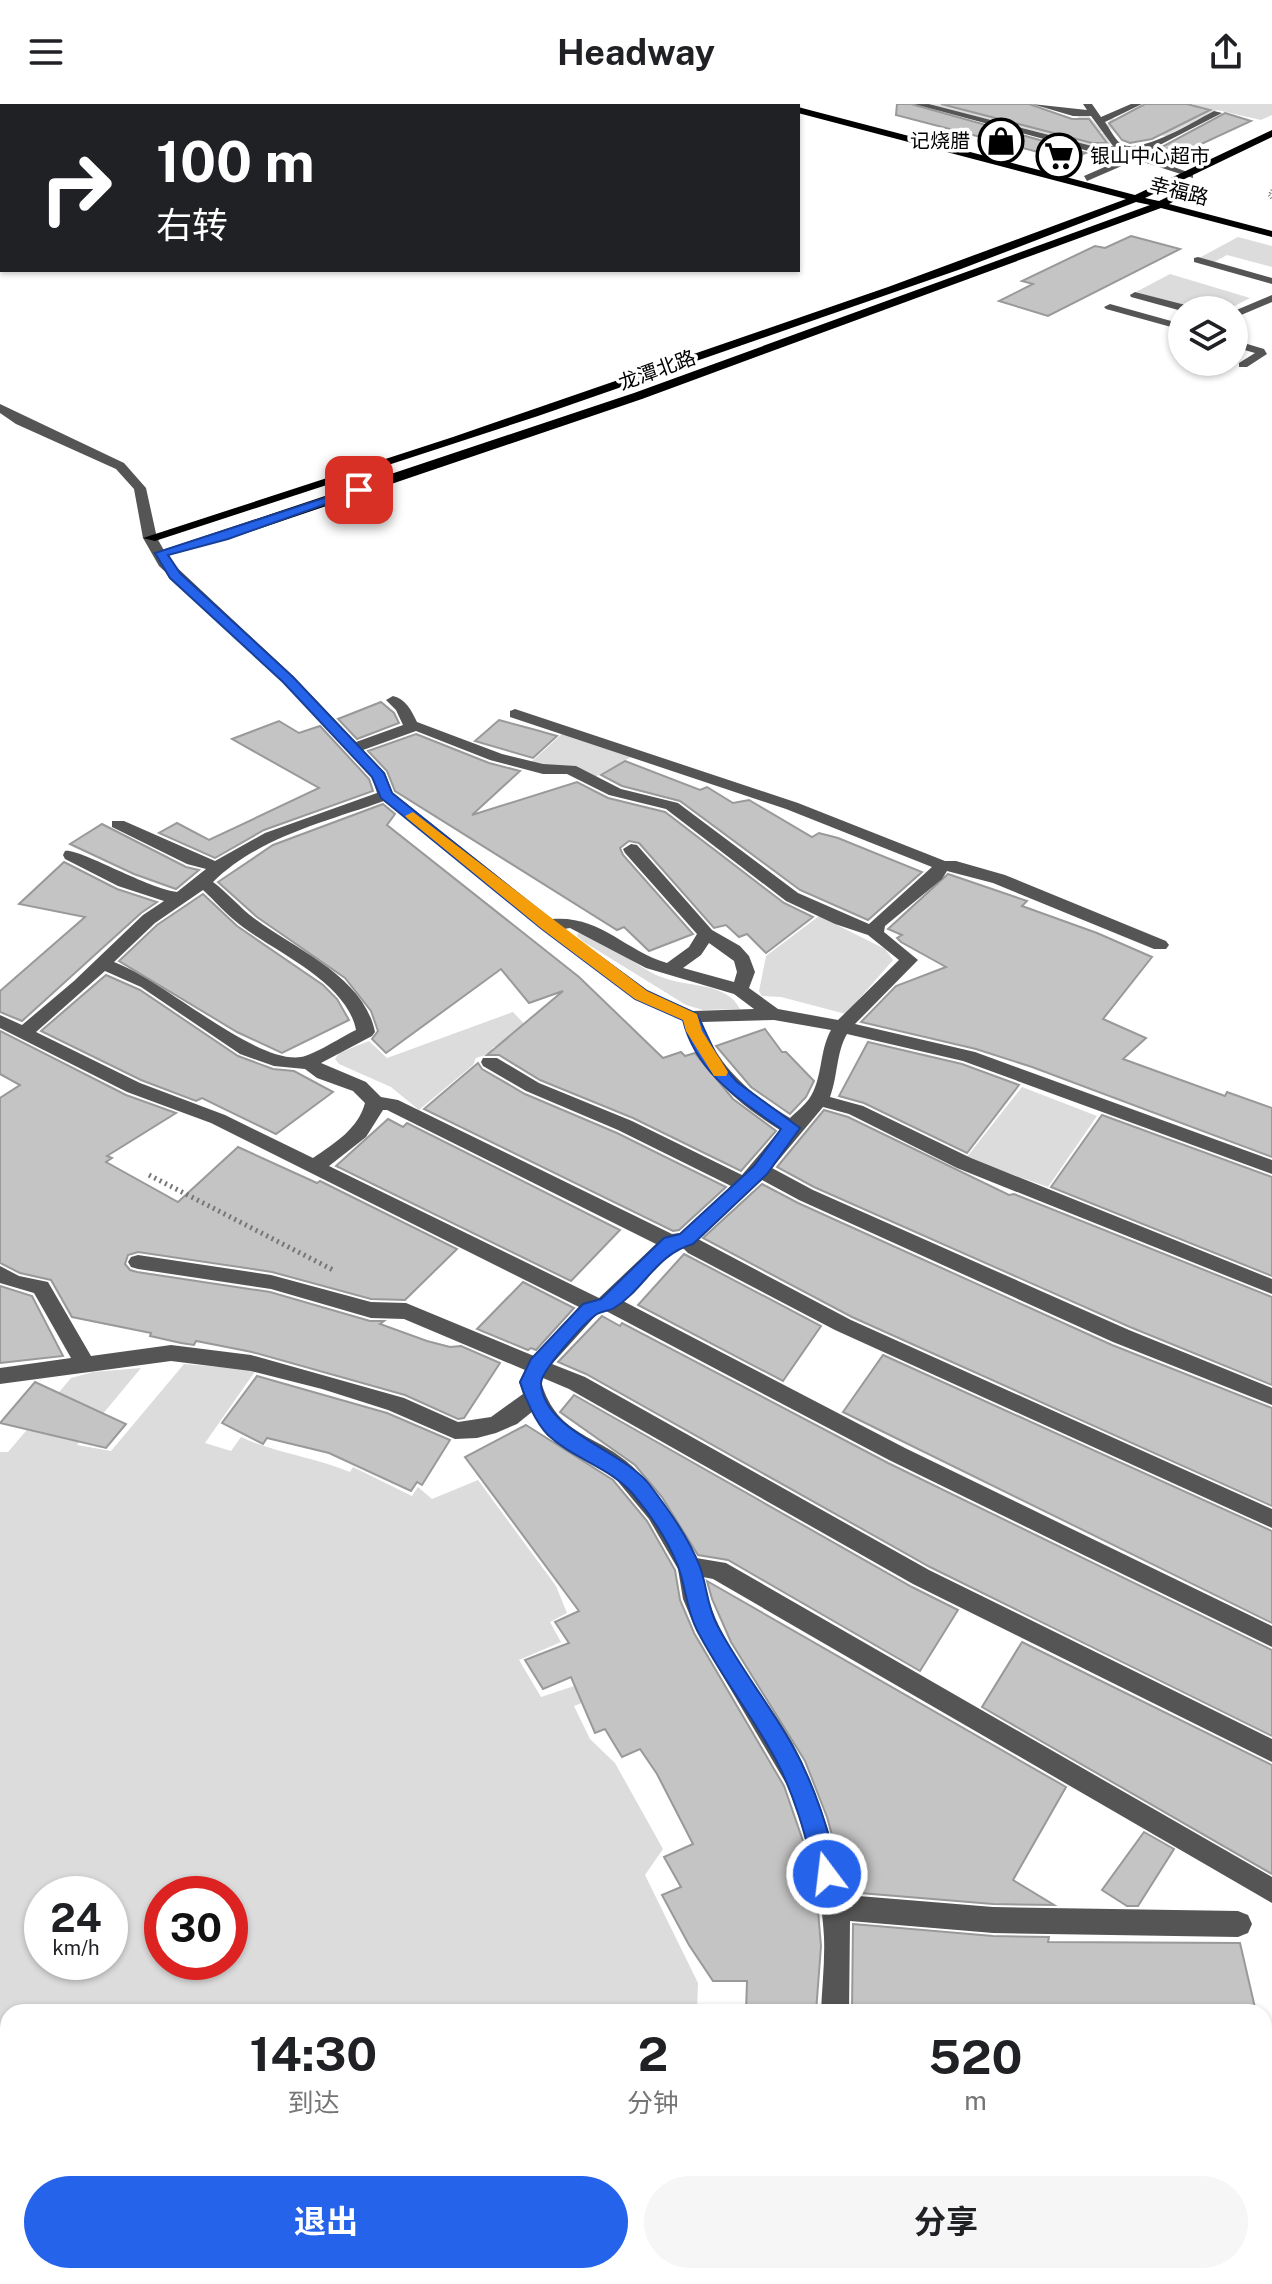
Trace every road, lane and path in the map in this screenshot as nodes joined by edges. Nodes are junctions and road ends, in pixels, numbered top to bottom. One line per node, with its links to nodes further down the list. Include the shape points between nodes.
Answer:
1 (809, 104): 12 (main road, 幸福路)
2 (918, 104): 10 (street, via 1092,149)
3 (1036, 104): 8 (street)
4 (1087, 104): 8 (street)
5 (1138, 104): 8 (street)
6 (800, 111): 15 (main road, 幸福路)
7 (1217, 113): 10 (street, via 1153,146)
8 (1098, 117): 10 (street, via 1117,145)
9 (1272, 133): 11 (main road, 龙潭北路)
10 (1126, 149): 11 (street, via 1143,162); 12 (street, via 1121,163)
11 (1190, 176): 15 (main road, 龙潭北路)
12 (1087, 178): 15 (main road, 幸福路)
13 (1199, 186): 17 (main road, 龙潭北路)
14 (1272, 190): 16 (path)
15 (1142, 197): 17 (main road, 幸福路); 31 (main road, 龙潭北路, via 616,385)
16 (1272, 199)
17 (1164, 202): 18 (main road, 幸福路); 19 (main road, 幸福路); 32 (main road, 龙潭北路, via 638,396)
18 (1272, 227)
19 (1272, 234)
20 (1198, 260): 21 (street)
21 (1272, 281)
22 (1135, 295): 24 (street)
23 (1272, 296): 26 (street)
24 (1168, 304)
25 (1110, 307): 27 (street)
26 (1248, 307)
27 (1168, 323)
28 (1248, 347): 29 (street, via 1261,354)
29 (1248, 362)
30 (0, 408): 31 (street, via 120,466 140,488)
31 (150, 538): 32 (street)
32 (161, 553): 36 (street, via 175,575 288,679)
33 (393, 700): 35 (street)
34 (515, 714): 41 (street, via 792,806)
35 (411, 726): 36 (street); 46 (street, via 496,757 543,769 570,769 615,792 672,806 792,897)
36 (351, 749): 37 (street, via 379,776)
37 (386, 795): 42 (street, via 271,836); 45 (street)
38 (118, 824): 42 (street)
39 (631, 849): 47 (street)
40 (71, 855): 44 (street, via 129,883)
41 (941, 866): 46 (street); 48 (street, via 999,879)
42 (216, 867): 43 (street)
43 (203, 882): 44 (street); 58 (street, via 245,921 326,974 362,1013 366,1032)
44 (181, 898): 49 (street, via 149,919)
45 (548, 925): 50 (street, via 587,928); 53 (street, via 641,995)
46 (874, 931): 55 (street, via 909,960)
47 (706, 934): 50 (street, via 695,951); 51 (street, via 743,960 746,972)
48 (1160, 945)
49 (104, 964): 56 (street); 58 (street, via 135,976 196,1019 268,1059)
50 (668, 970): 51 (street)
51 (740, 990): 52 (street)
52 (774, 1014): 53 (street); 55 (street)
53 (691, 1017): 61 (street, via 712,1064 731,1086)
54 (0, 1021): 56 (street)
55 (841, 1028): 59 (street); 62 (street, via 968,1056)
56 (23, 1033): 63 (street, via 123,1085 218,1119)
57 (490, 1062): 65 (street, via 526,1085 609,1118 689,1162)
58 (311, 1064): 60 (street, via 353,1082)
59 (819, 1100): 61 (street); 70 (street, via 856,1110 964,1163)
60 (375, 1103): 63 (street, via 363,1129); 66 (street, via 391,1104)
61 (792, 1128): 65 (street)
62 (1272, 1167)
63 (313, 1168): 71 (street)
64 (149, 1175): 69 (path)
65 (752, 1177): 66 (street); 76 (street, via 806,1195 1121,1336)
66 (678, 1241): 71 (street); 77 (street, via 843,1325)
67 (138, 1262): 73 (street, via 271,1282 371,1310 406,1311)
68 (0, 1273): 72 (street, via 13,1282 41,1287)
69 (340, 1275)
70 (1272, 1287)
71 (602, 1305): 73 (street); 79 (street)
72 (85, 1364): 74 (street); 75 (street, via 171,1353 251,1363 355,1391 472,1432 518,1412)
73 (538, 1365): 75 (street, via 530,1382); 80 (street, via 921,1577)
74 (0, 1376)
75 (534, 1395): 78 (street, via 555,1429 640,1488)
76 (1272, 1397)
77 (1272, 1519)
78 (690, 1568): 81 (street, via 718,1570); 82 (street, via 706,1625 799,1782)
79 (1272, 1637)
80 (1272, 1751)
81 (1272, 1891)
82 (835, 1907): 83 (street, via 1049,1922); 84 (street)
83 (1238, 1924)
84 (835, 2004)

